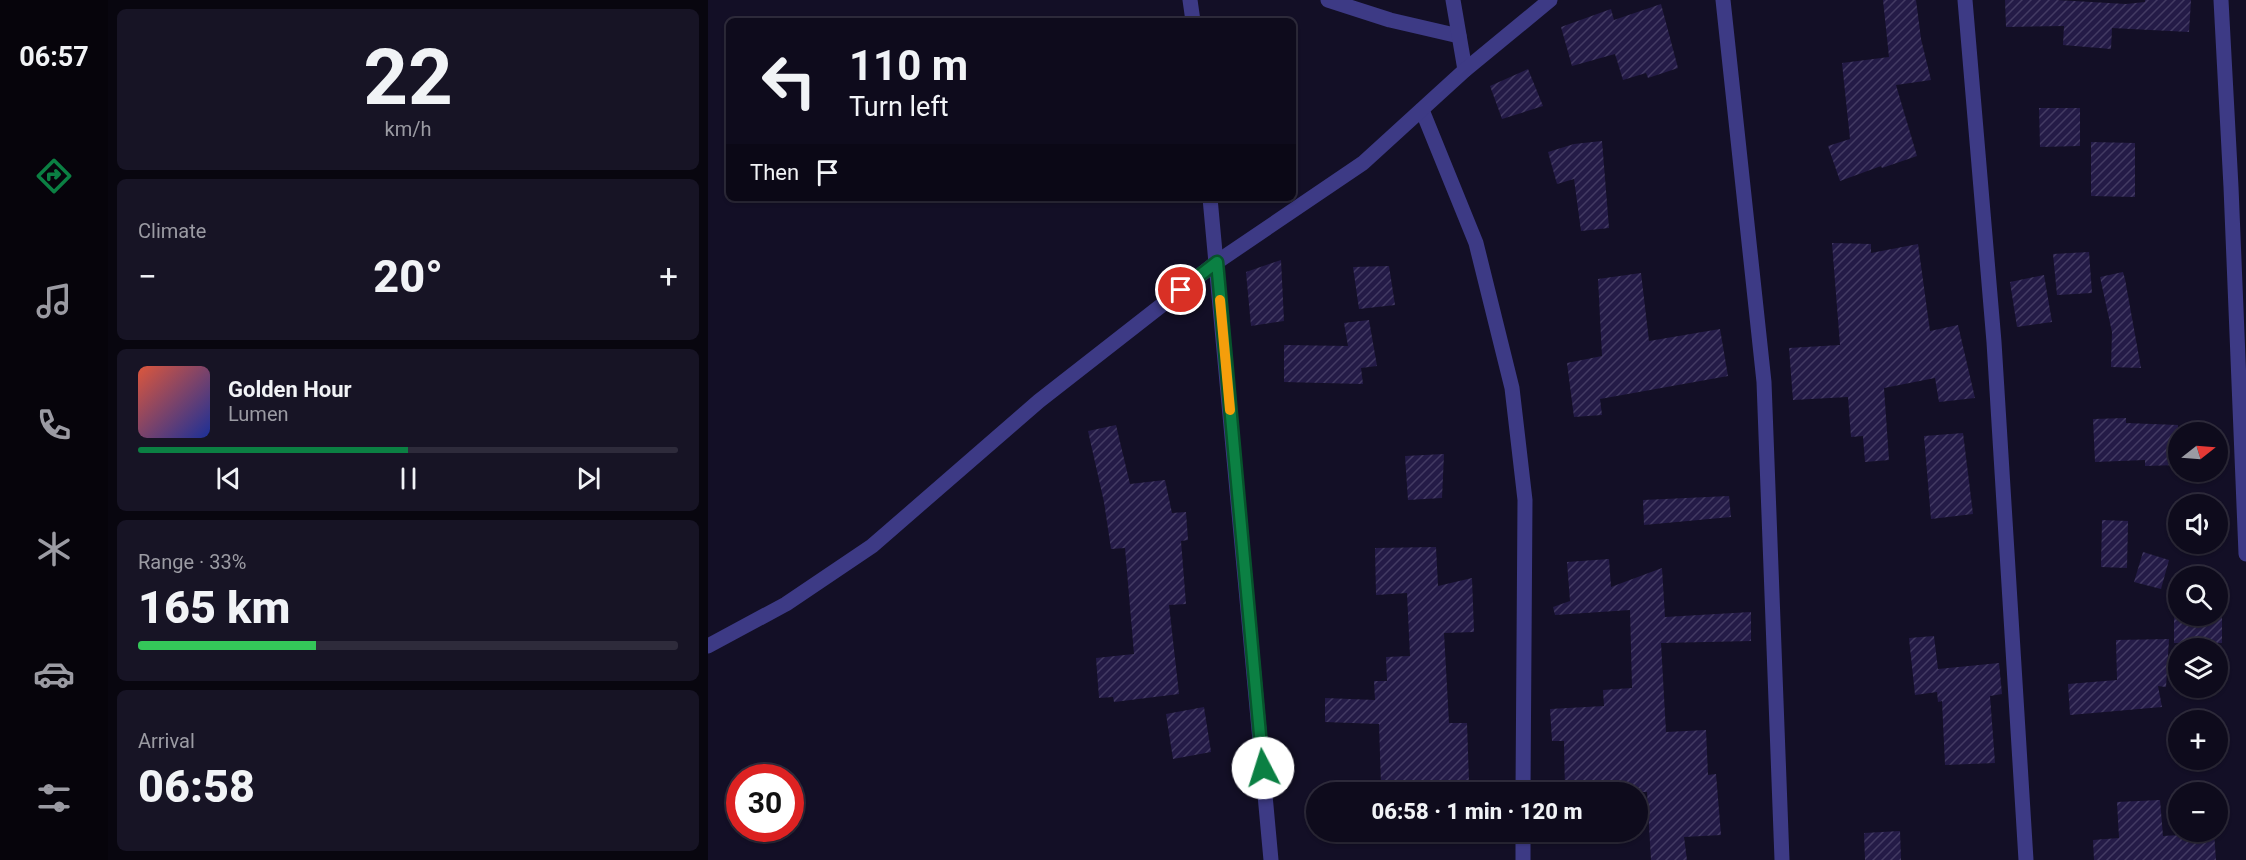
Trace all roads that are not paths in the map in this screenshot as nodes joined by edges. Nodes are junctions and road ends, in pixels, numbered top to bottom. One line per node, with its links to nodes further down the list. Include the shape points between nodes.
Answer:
1 (1190, 0): 8 (street)
2 (1328, 0): 9 (street)
3 (1453, 0): 9 (street)
4 (1550, 0): 10 (street)
5 (1723, 0): 20 (street, via 1764,382)
6 (1965, 0): 21 (street, via 1994,342)
7 (2221, 0): 14 (street)
8 (1192, 18)
9 (1459, 36): 10 (street)
10 (1465, 70): 11 (street)
11 (1422, 110): 13 (street, via 1363,163); 16 (street, via 1476,243 1512,388 1525,500)
12 (1210, 201): 13 (street)
13 (1217, 262): 15 (street, via 1039,401 872,546 786,604); 18 (street)
14 (2246, 554)
15 (708, 646)
16 (1523, 782)
17 (1523, 842): 19 (street)
18 (1271, 860)
19 (1523, 860)
20 (1782, 860)
21 (2026, 860)

